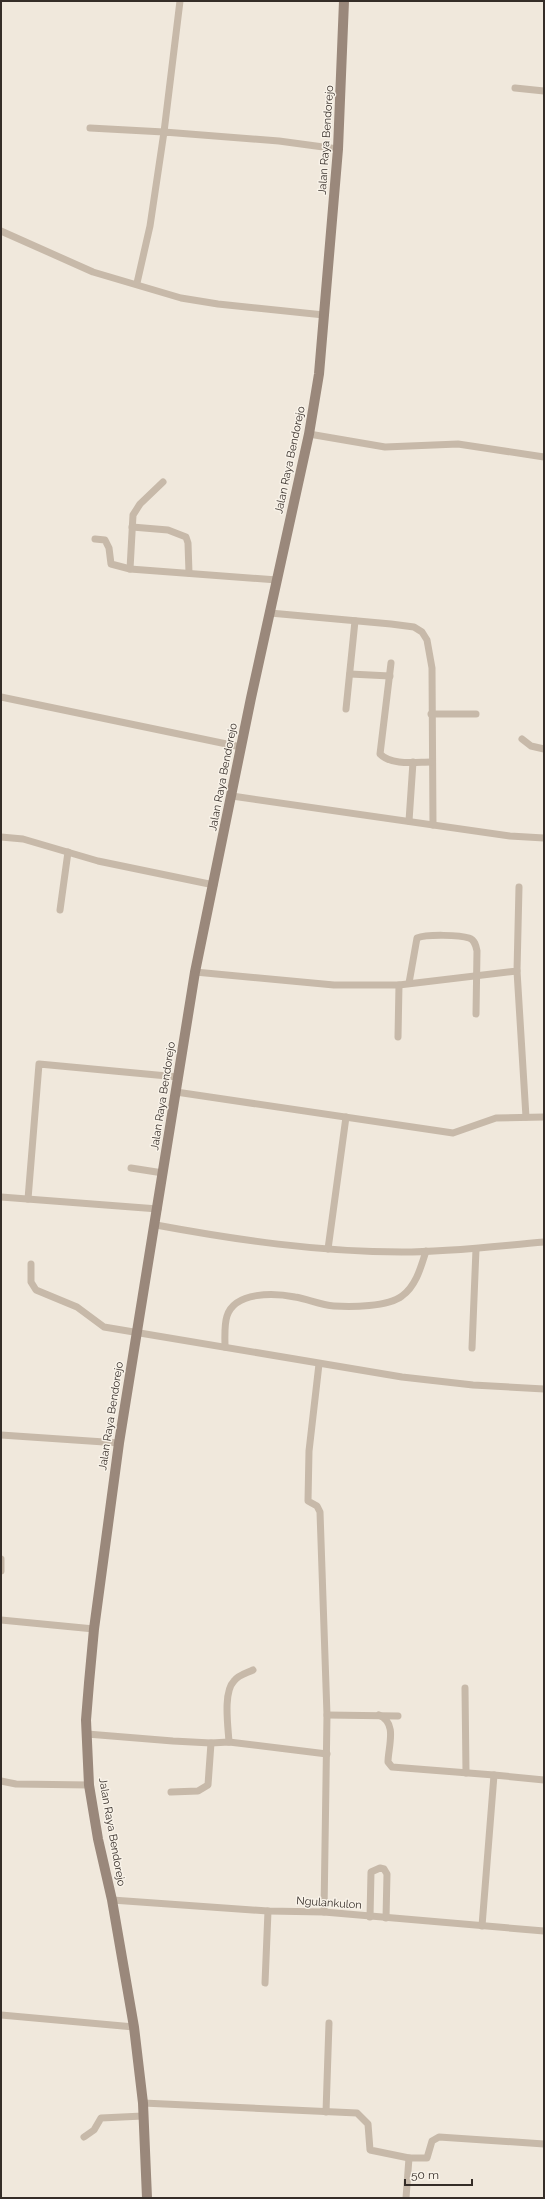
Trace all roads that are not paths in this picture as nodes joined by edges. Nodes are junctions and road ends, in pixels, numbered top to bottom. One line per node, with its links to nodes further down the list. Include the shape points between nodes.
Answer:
1 (180, 1): 6 (street)
2 (344, 1): 7 (main road, Jalan Raya Bendorejo)
3 (515, 88): 4 (street)
4 (544, 91)
5 (90, 128): 6 (street)
6 (164, 132): 7 (street); 9 (street, via 150,226)
7 (338, 148): 10 (main road, Jalan Raya Bendorejo)
8 (1, 231): 9 (street, via 93,272)
9 (137, 283): 10 (street, via 189,299)
10 (324, 315): 11 (main road, Jalan Raya Bendorejo, via 319,374)
11 (309, 434): 12 (street, via 385,447 458,444); 18 (main road, Jalan Raya Bendorejo)
12 (544, 457)
13 (163, 482): 14 (street, via 140,504 133,515)
14 (132, 527): 16 (street); 17 (street, via 168,530 186,537)
15 (95, 539): 16 (street, via 105,540 111,564)
16 (130, 569): 17 (street)
17 (189, 574): 18 (street)
18 (277, 580): 19 (main road, Jalan Raya Bendorejo)
19 (270, 613): 20 (street); 29 (main road, Jalan Raya Bendorejo)
20 (356, 621): 22 (street); 26 (street, via 414,627 422,632 427,640 432,668)
21 (391, 663): 23 (street)
22 (350, 674): 23 (street); 25 (street)
23 (390, 676): 31 (street, via 380,754 385,759)
24 (1, 697): 29 (street)
25 (346, 709)
26 (431, 714): 27 (street); 32 (street)
27 (476, 714)
28 (522, 739): 30 (street, via 531,746)
29 (241, 747): 33 (main road, Jalan Raya Bendorejo)
30 (544, 749)
31 (413, 762): 32 (street); 34 (street)
32 (431, 762): 35 (street)
33 (232, 796): 34 (street); 39 (main road, Jalan Raya Bendorejo)
34 (409, 822): 35 (street)
35 (433, 825): 37 (street)
36 (1, 837): 38 (street, via 23,839)
37 (544, 838)
38 (68, 852): 39 (street, via 98,861); 41 (street)
39 (214, 885): 43 (main road, Jalan Raya Bendorejo)
40 (519, 887): 42 (street)
41 (60, 910)
42 (517, 971): 44 (street); 51 (street)
43 (195, 972): 46 (street, via 334,986); 49 (main road, Jalan Raya Bendorejo)
44 (477, 975): 45 (street); 45 (street, via 476,944 470,938 420,937 416,940); 47 (street)
45 (409, 983): 46 (street)
46 (399, 985): 48 (street)
47 (476, 1014)
48 (398, 1037)
49 (178, 1077): 50 (main road, Jalan Raya Bendorejo); 57 (street, via 40,1064)
50 (176, 1092): 52 (street); 55 (main road, Jalan Raya Bendorejo)
51 (526, 1116): 52 (street, via 485,1121 453,1134); 53 (street)
52 (346, 1117): 61 (street)
53 (544, 1117)
54 (132, 1168): 55 (street)
55 (163, 1173): 58 (main road, Jalan Raya Bendorejo)
56 (1, 1197): 57 (street)
57 (28, 1199): 58 (street)
58 (158, 1209): 59 (main road, Jalan Raya Bendorejo)
59 (156, 1225): 61 (street, via 206,1234); 65 (main road, Jalan Raya Bendorejo)
60 (544, 1242): 62 (street)
61 (328, 1249): 63 (street)
62 (476, 1249): 63 (street); 67 (street)
63 (426, 1251): 66 (street, via 417,1278 401,1298 371,1306 333,1306 280,1295 259,1296 238,1302 227,1317)
64 (31, 1264): 65 (street, via 31,1282 36,1290 77,1307 104,1327)
65 (136, 1331): 66 (street); 71 (main road, Jalan Raya Bendorejo)
66 (225, 1347): 68 (street)
67 (472, 1348)
68 (319, 1364): 69 (street, via 473,1386); 78 (street, via 307,1494 308,1501 317,1506 320,1512)
69 (544, 1389)
70 (1, 1435): 71 (street)
71 (119, 1443): 75 (main road, Jalan Raya Bendorejo)
72 (1, 1559): 73 (street)
73 (1, 1571)
74 (1, 1620): 75 (street)
75 (94, 1629): 81 (main road, Jalan Raya Bendorejo)
76 (253, 1670): 82 (street, via 234,1680 229,1689)
77 (465, 1688): 85 (street)
78 (327, 1714): 79 (street); 84 (street)
79 (379, 1715): 80 (street); 85 (street, via 390,1727 388,1762 392,1767)
80 (398, 1716)
81 (87, 1734): 83 (street); 89 (main road, Jalan Raya Bendorejo)
82 (229, 1742): 83 (street); 84 (street)
83 (211, 1743): 90 (street, via 208,1785 198,1790)
84 (327, 1754): 93 (street)
85 (466, 1773): 86 (street)
86 (494, 1775): 87 (street); 96 (street)
87 (544, 1780)
88 (1, 1781): 89 (street, via 16,1784)
89 (89, 1785): 91 (main road, Jalan Raya Bendorejo)
90 (171, 1792)
91 (112, 1900): 92 (street, Ngulankulon); 101 (main road, Jalan Raya Bendorejo)
92 (268, 1911): 93 (street, Ngulankulon); 98 (street)
93 (324, 1912): 94 (street, Ngulankulon)
94 (370, 1917): 95 (street, Ngulankulon); 95 (street, via 371,1872 380,1868 387,1874)
95 (386, 1918): 96 (street, Ngulankulon)
96 (482, 1926): 97 (street, Ngulankulon)
97 (544, 1931)
98 (265, 1983)
99 (1, 2015): 101 (street)
100 (329, 2023): 103 (street)
101 (134, 2027): 102 (main road, Jalan Raya Bendorejo)
102 (143, 2103): 103 (street); 104 (main road, Jalan Raya Bendorejo)
103 (326, 2112): 107 (street, via 357,2113 368,2124 370,2150)
104 (143, 2116): 105 (street, via 102,2118 94,2130); 108 (main road, Jalan Raya Bendorejo)
105 (84, 2137)
106 (544, 2144): 107 (street, via 439,2137 432,2141 427,2158)
107 (409, 2158): 109 (street)
108 (147, 2198)
109 (406, 2198)

